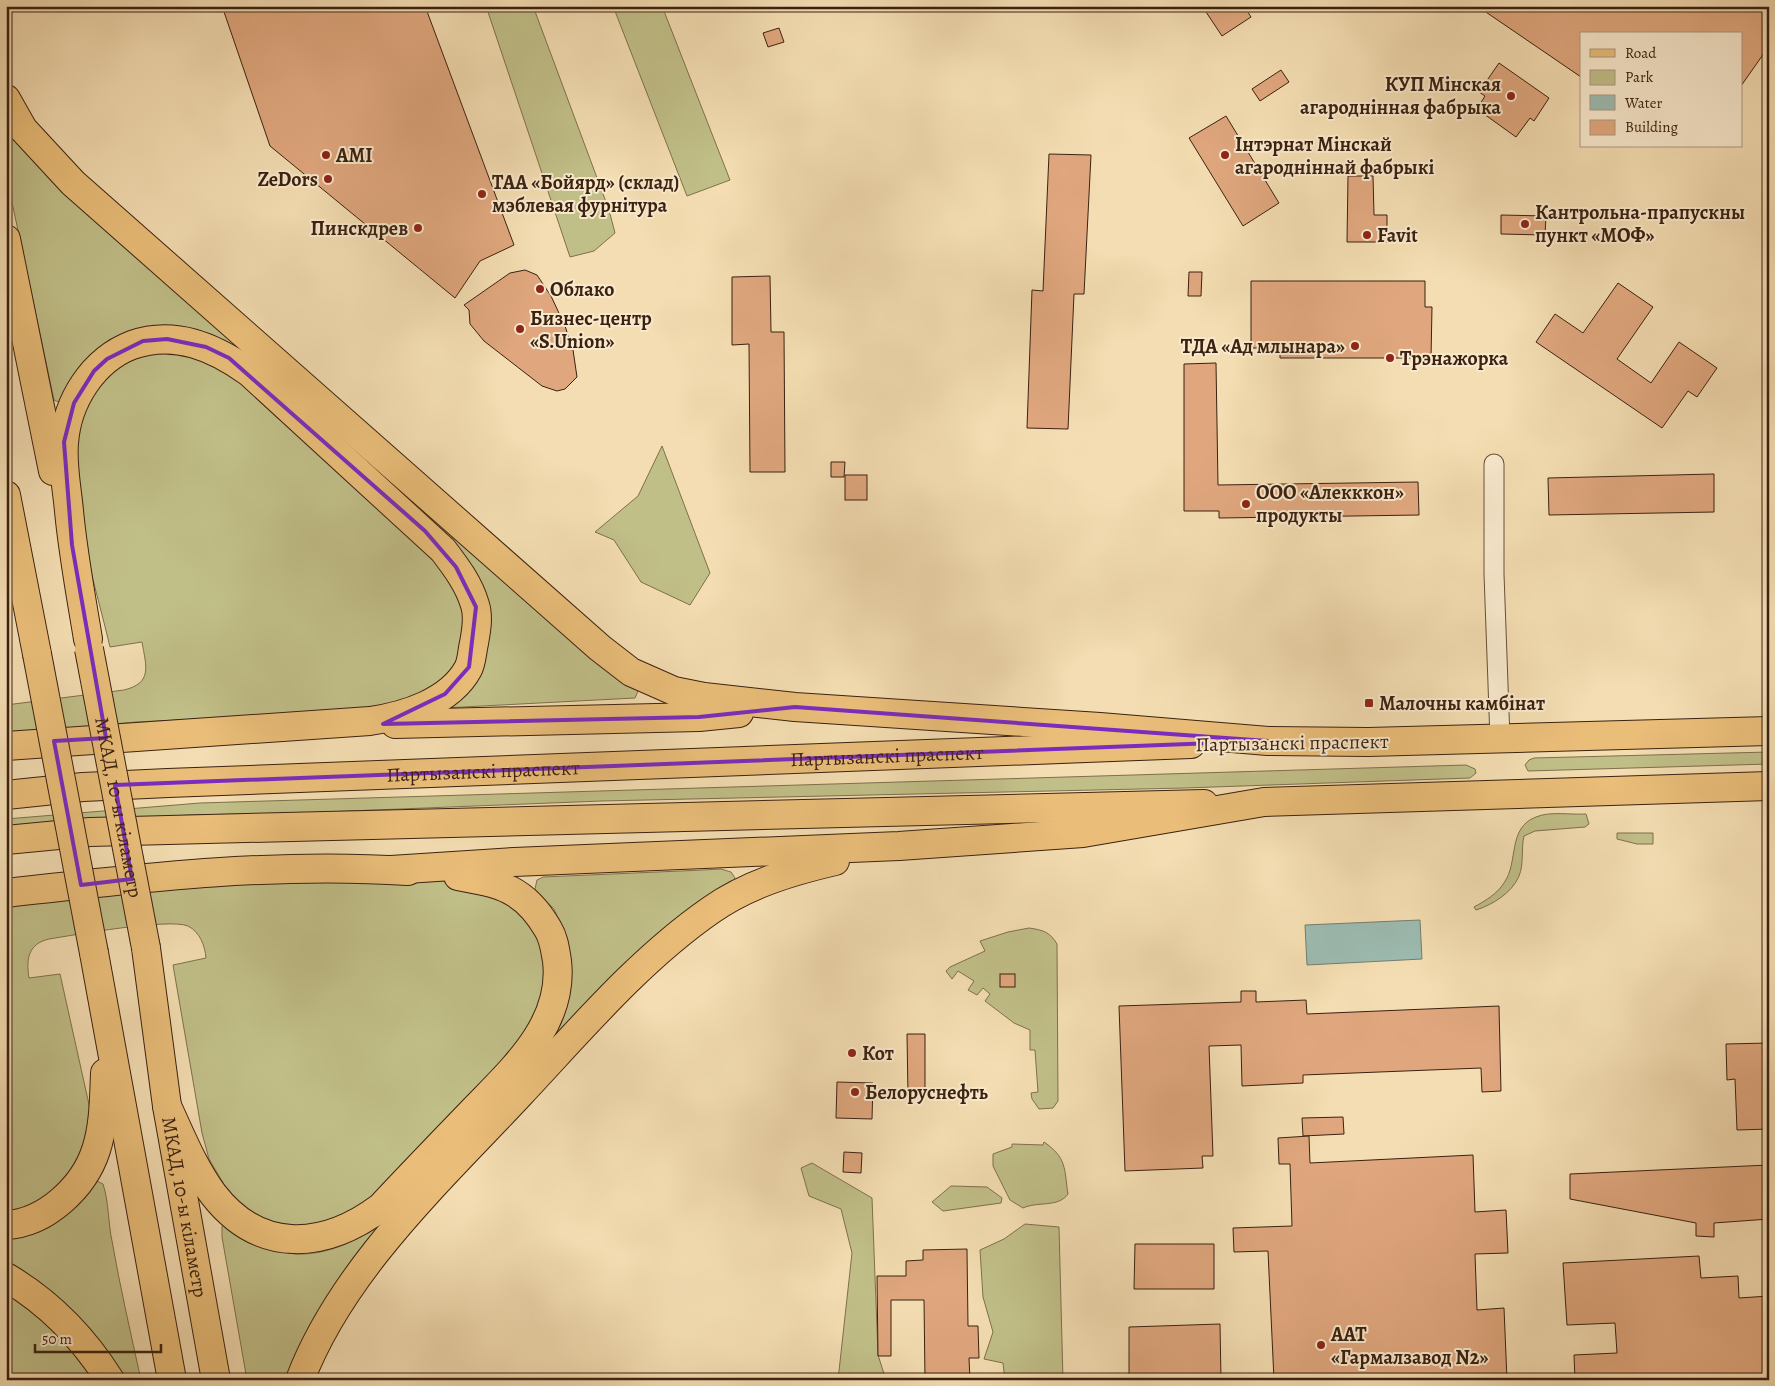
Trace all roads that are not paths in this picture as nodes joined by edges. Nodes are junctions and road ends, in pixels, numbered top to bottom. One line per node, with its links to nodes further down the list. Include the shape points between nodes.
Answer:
1 (6, 99): 7 (main road, via 23,129 73,183 619,664 646,681 674,691)
2 (6, 238): 6 (main road, МКАД, 10-ы кіламетр)
3 (1494, 464): 10 (street)
4 (6, 495): 5 (main road)
5 (10, 527): 20 (main road, bridge)
6 (88, 644): 8 (main road, via 72,545 64,467 64,442 74,403 94,371 124,348 143,341 167,339 186,340 206,347 249,372 431,538 460,573 476,608 476,632 469,667 459,683 445,694 389,718); 21 (main road, МКАД, 10-ы кіламетр, bridge, via 146,948)
7 (795, 707): 8 (main road, via 699,717); 11 (main road)
8 (270, 728): 12 (main road)
9 (1769, 731): 10 (main road, Партызанскі праспект)
10 (1500, 739): 11 (main road, Партызанскі праспект)
11 (1268, 741): 14 (main road, Партызанскі праспект, via 83,786)
12 (6, 746)
13 (1769, 786): 15 (main road)
14 (6, 795)
15 (1264, 802): 16 (main road, via 90,832); 17 (main road, via 1083,833)
16 (6, 840)
17 (899, 846): 18 (main road); 27 (main road, via 804,868 737,894 697,920 655,954 385,1244 328,1322 310,1353)
18 (391, 870): 19 (main road, via 172,874); 21 (main road, via 443,874 508,887 523,896 553,938 558,970 552,1006 536,1040 402,1185 362,1222 343,1231 294,1240 267,1235 230,1214 213,1194 196,1168)
19 (6, 893)
20 (106, 1022): 22 (main road, via 104,1092 96,1151 68,1194 50,1209 31,1221); 25 (main road)
21 (167, 1106): 26 (main road, МКАД, 10-ы кіламетр)
22 (6, 1224)
23 (6, 1278): 24 (main road, via 58,1315 81,1338)
24 (110, 1380)
25 (172, 1380)
26 (216, 1380)
27 (300, 1380)

